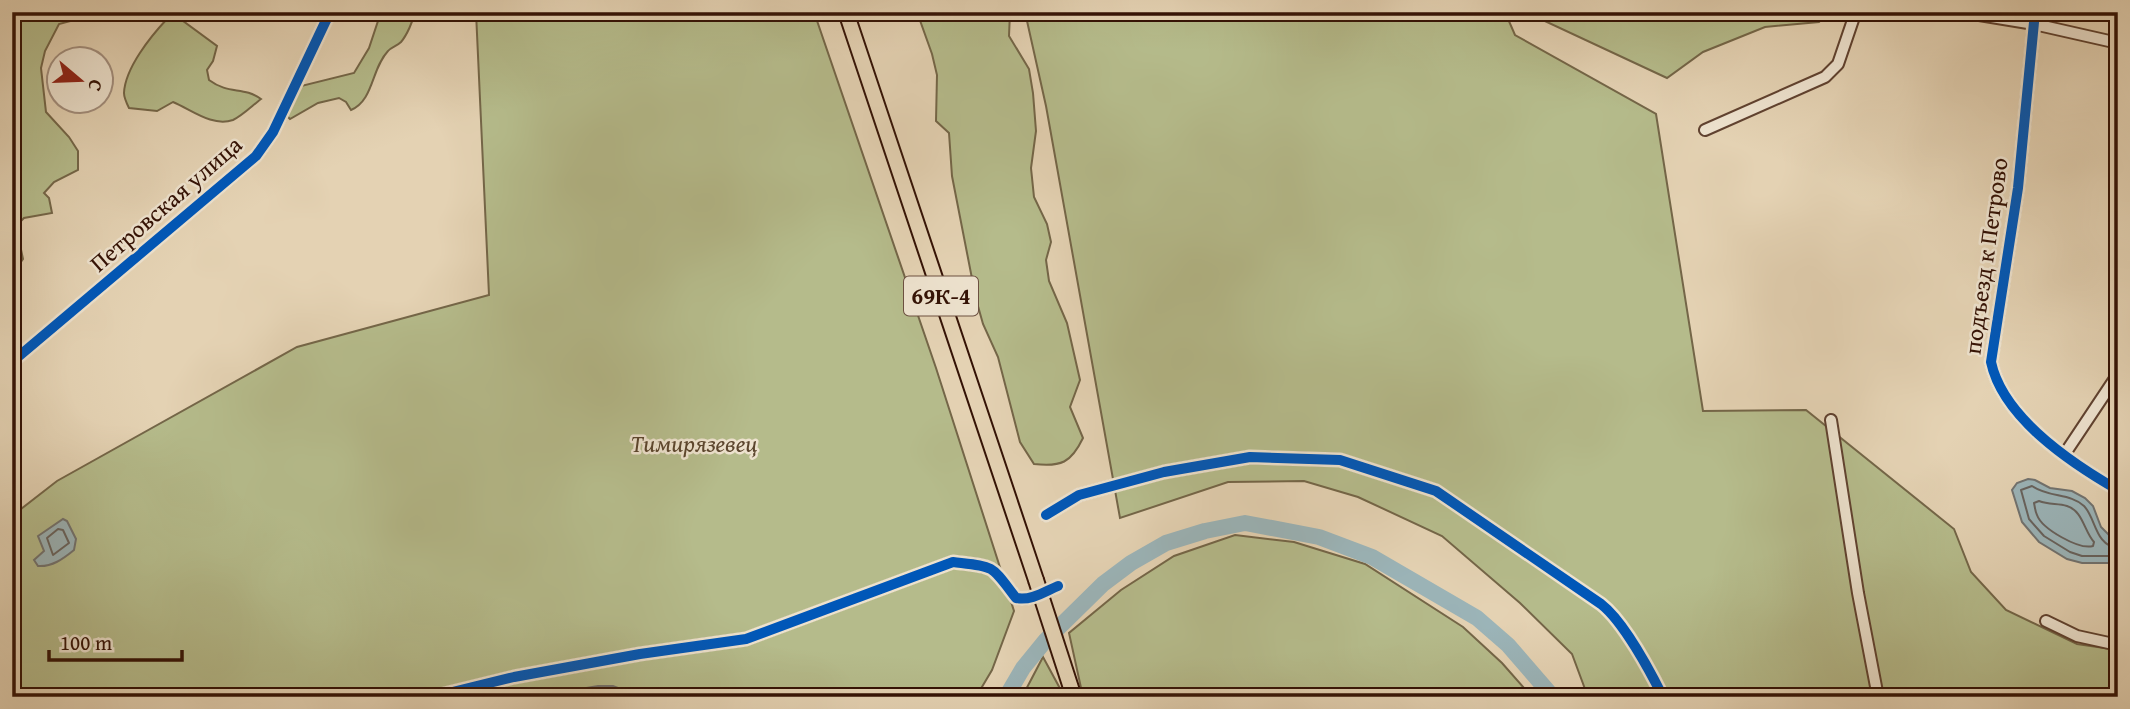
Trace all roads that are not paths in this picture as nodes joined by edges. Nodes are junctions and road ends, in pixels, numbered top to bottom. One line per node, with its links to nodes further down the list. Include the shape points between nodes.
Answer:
1 (330, 12): 8 (street, Петровская улица, via 273,132 256,156)
2 (846, 12): 17 (main road, 69К-4, bridge)
3 (1858, 12): 7 (street, via 1838,64 1825,77)
4 (1961, 12): 5 (street)
5 (2034, 18): 6 (street); 11 (street, подъезд к Петрово, via 2018,188 1991,362 2006,398)
6 (2118, 43)
7 (1705, 131)
8 (12, 362)
9 (2118, 374): 11 (street)
10 (1831, 420): 20 (street)
11 (2064, 455): 12 (street, подъезд к Петрово)
12 (2118, 490)
13 (1046, 515): 19 (street, via 1079,495 1164,472 1250,457 1340,460 1436,491 1601,604)
14 (1058, 586): 18 (street, via 1020,599 989,566 953,562 746,639 514,677)
15 (2046, 621): 16 (street, via 2077,636)
16 (2118, 645)
17 (1073, 694)
18 (432, 697)
19 (1663, 697)
20 (1878, 697)

